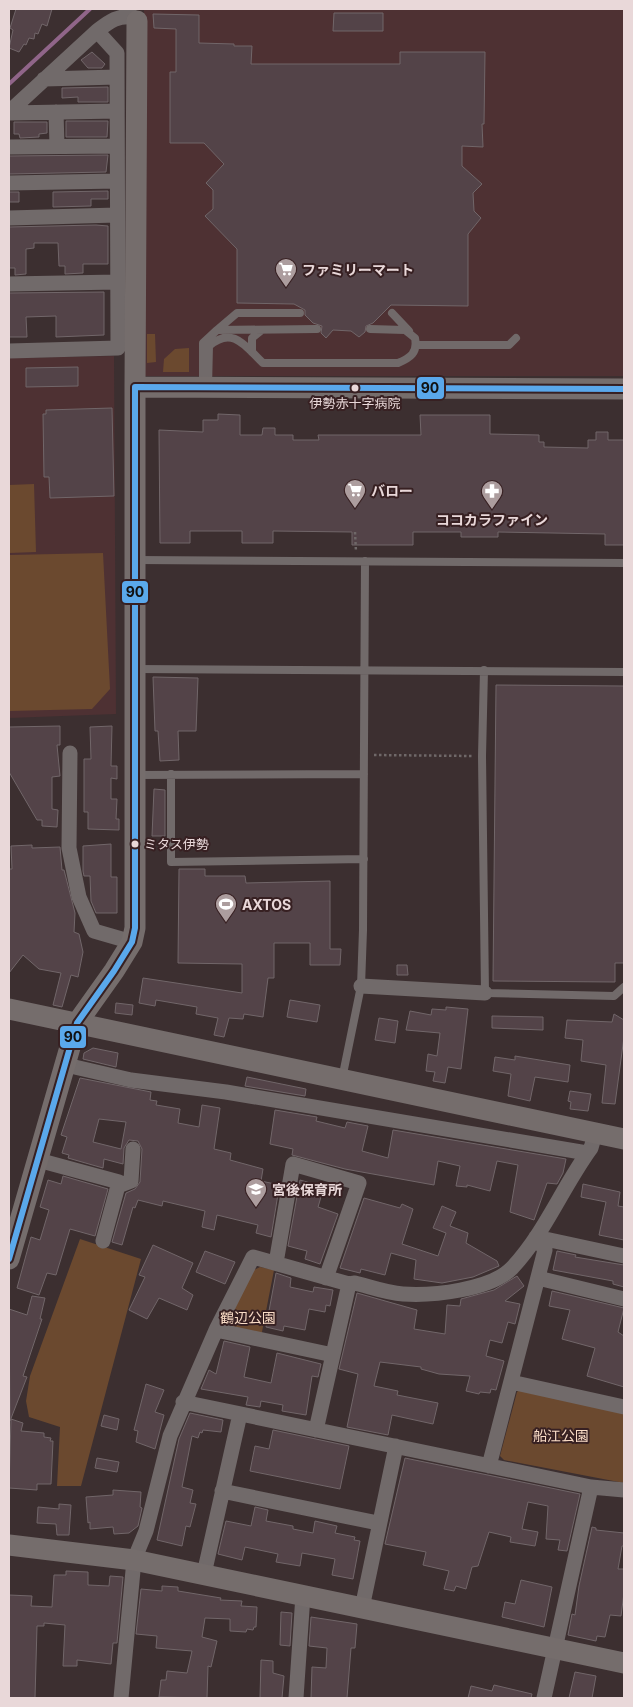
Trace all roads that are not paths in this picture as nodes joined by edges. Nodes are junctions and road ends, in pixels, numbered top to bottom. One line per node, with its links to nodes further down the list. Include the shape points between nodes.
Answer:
1 (137, 21): 2 (street, via 133,17 118,17); 31 (street)
2 (97, 30): 3 (street, via 117,53); 4 (street)
3 (117, 77): 4 (street); 5 (street)
4 (44, 79): 6 (street)
5 (117, 111): 7 (street); 9 (street)
6 (9, 112): 7 (street)
7 (56, 112): 8 (street)
8 (57, 146): 9 (street); 10 (street)
9 (117, 146): 11 (street)
10 (9, 147)
11 (117, 181): 12 (street); 13 (street)
12 (9, 183)
13 (117, 215): 14 (street); 15 (street)
14 (9, 218)
15 (117, 282): 16 (street); 29 (street, via 118,348)
16 (9, 284)
17 (244, 313): 18 (lane); 23 (lane, via 238,313); 24 (lane, via 236,320)
18 (300, 313)
19 (392, 313): 25 (lane)
20 (262, 329): 21 (lane); 24 (lane); 30 (lane, via 252,338)
21 (317, 329)
22 (370, 329): 25 (lane, via 398,329)
23 (217, 330): 24 (lane); 32 (lane, via 203,343 203,377)
24 (235, 330): 27 (lane)
25 (411, 333): 28 (lane)
26 (516, 338): 28 (lane, via 512,344)
27 (240, 341): 30 (lane); 32 (lane, via 218,338 209,346)
28 (416, 345): 30 (lane, via 411,357 398,363 263,363)
29 (9, 351)
30 (252, 352)
31 (136, 387): 32 (street); 34 (street)
32 (207, 388): 33 (street)
33 (624, 389)
34 (134, 560): 35 (lane); 37 (street)
35 (365, 561): 36 (lane); 38 (lane)
36 (624, 563)
37 (135, 669): 38 (lane); 44 (street)
38 (364, 670): 39 (lane); 43 (lane)
39 (484, 670): 40 (lane); 49 (lane, via 482,756)
40 (624, 672)
41 (70, 753): 46 (street, via 69,848 79,897 94,931)
42 (171, 774): 43 (lane); 44 (lane); 45 (lane, via 171,862)
43 (364, 774): 45 (lane)
44 (135, 775): 46 (street, via 136,915)
45 (364, 859): 47 (lane)
46 (132, 942): 51 (street)
47 (361, 986): 49 (street); 53 (lane)
48 (624, 987): 49 (lane, via 614,996)
49 (486, 993)
50 (9, 1009): 51 (street)
51 (77, 1023): 52 (street); 53 (street)
52 (66, 1065): 55 (street, via 131,1080); 57 (street)
53 (342, 1079): 55 (street)
54 (624, 1139): 55 (street)
55 (591, 1143): 60 (street)
56 (133, 1149): 58 (street, via 131,1181)
57 (38, 1160): 58 (street, via 119,1182); 59 (street)
58 (118, 1186): 61 (street)
59 (16, 1207): 63 (street)
60 (536, 1237): 62 (street); 66 (street, via 545,1250); 67 (street, via 505,1273 474,1286 443,1293 403,1294)
61 (103, 1241)
62 (624, 1256)
63 (9, 1259)
64 (276, 1263): 65 (street); 65 (street, via 294,1164 359,1183); 69 (street, via 253,1257)
65 (326, 1278): 67 (street)
66 (538, 1278): 68 (street); 71 (street)
67 (349, 1284): 70 (street)
68 (624, 1299)
69 (216, 1330): 70 (street); 72 (street)
70 (333, 1355): 75 (street)
71 (511, 1382): 73 (street); 77 (street)
72 (184, 1402): 74 (street); 83 (street, via 170,1436 146,1531)
73 (624, 1407)
74 (240, 1414): 75 (street); 80 (street)
75 (316, 1430): 76 (street)
76 (396, 1446): 77 (street); 81 (street)
77 (489, 1466): 78 (street)
78 (590, 1487): 79 (street); 87 (street)
79 (624, 1490)
80 (222, 1491): 81 (street); 84 (street)
81 (378, 1523): 86 (street)
82 (9, 1545): 83 (street)
83 (134, 1560): 84 (street); 89 (street)
84 (204, 1574): 85 (street)
85 (303, 1595): 86 (street); 90 (street)
86 (362, 1608): 87 (street)
87 (554, 1648): 88 (street); 91 (street)
88 (624, 1663)
89 (121, 1698)
90 (296, 1698)
91 (544, 1698)

